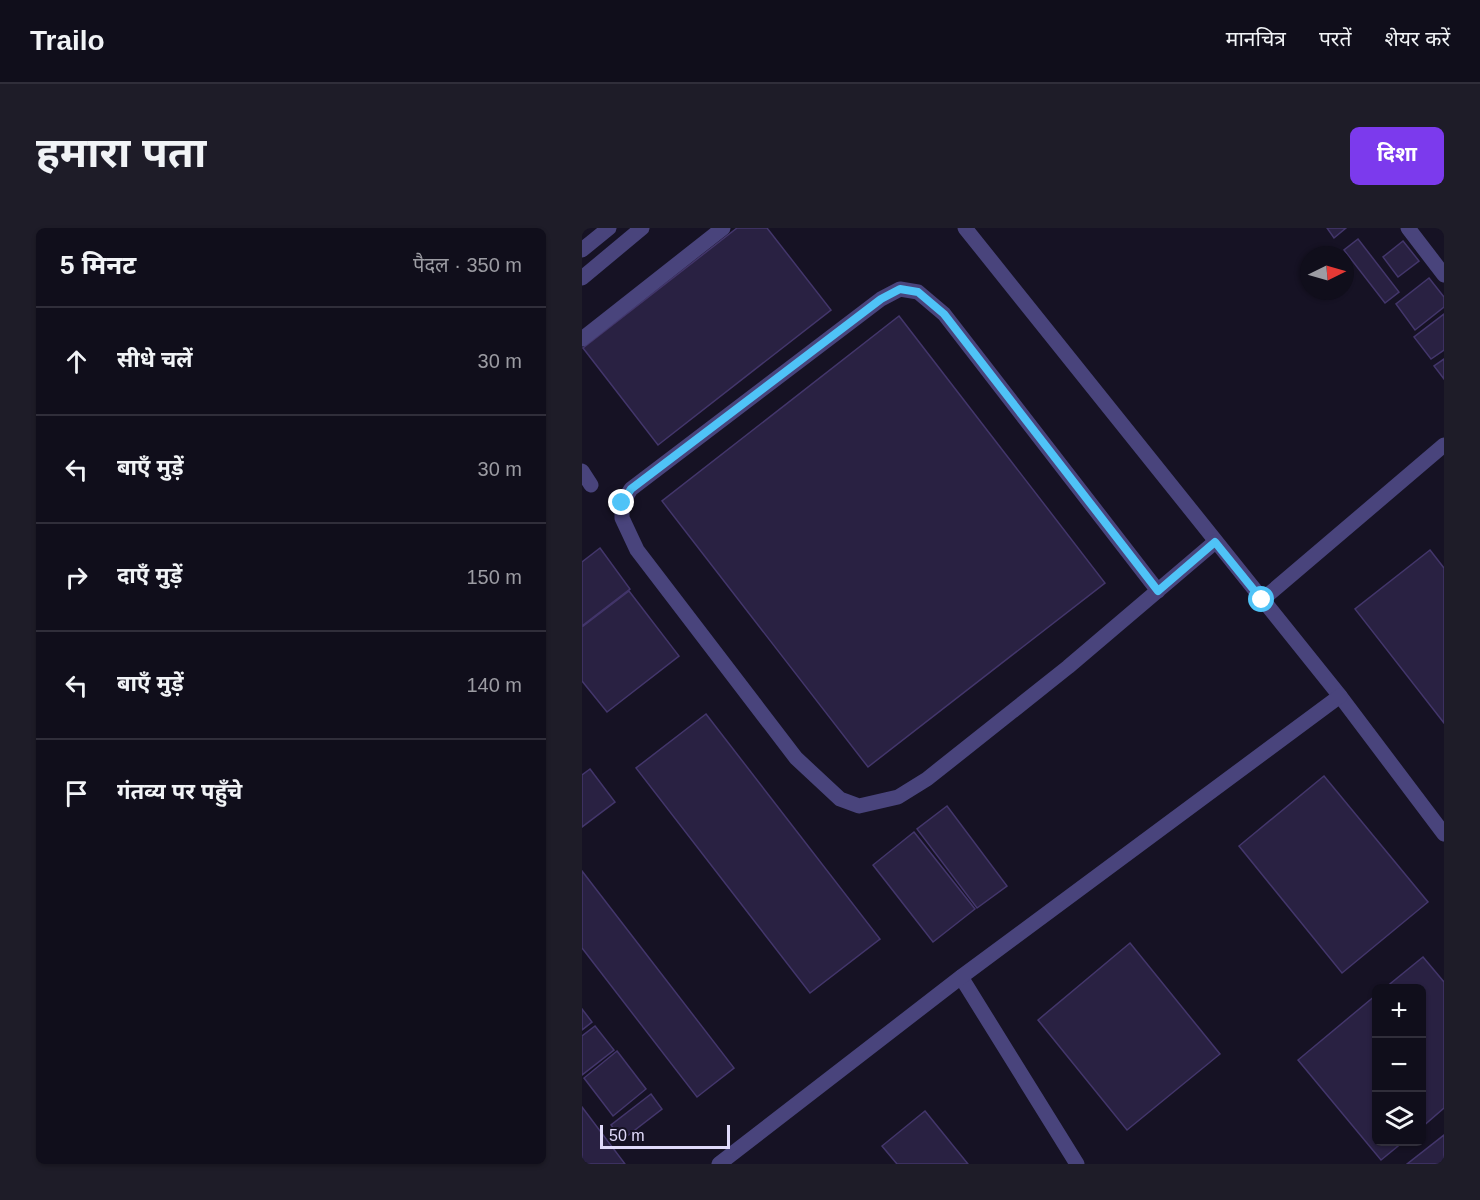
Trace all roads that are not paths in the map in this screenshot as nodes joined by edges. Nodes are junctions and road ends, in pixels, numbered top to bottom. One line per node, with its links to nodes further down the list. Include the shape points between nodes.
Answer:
1 (609, 228): 6 (street)
2 (642, 228): 8 (street)
3 (723, 228): 9 (street)
4 (964, 228): 13 (street)
5 (1408, 228): 7 (street)
6 (582, 250)
7 (1441, 265)
8 (582, 278)
9 (582, 339)
10 (1444, 445): 15 (street)
11 (582, 471): 12 (street)
12 (591, 485)
13 (1215, 542): 14 (street); 15 (street)
14 (1158, 591): 14 (street, via 927,779 898,796 859,806 840,799 796,758 637,550 622,518 622,503 631,489 881,299 900,289 918,292 944,314)
15 (1262, 600): 16 (street)
16 (1340, 696): 17 (street); 18 (street)
17 (1444, 834)
18 (961, 977): 19 (street); 20 (street)
19 (719, 1164)
20 (1077, 1164)

